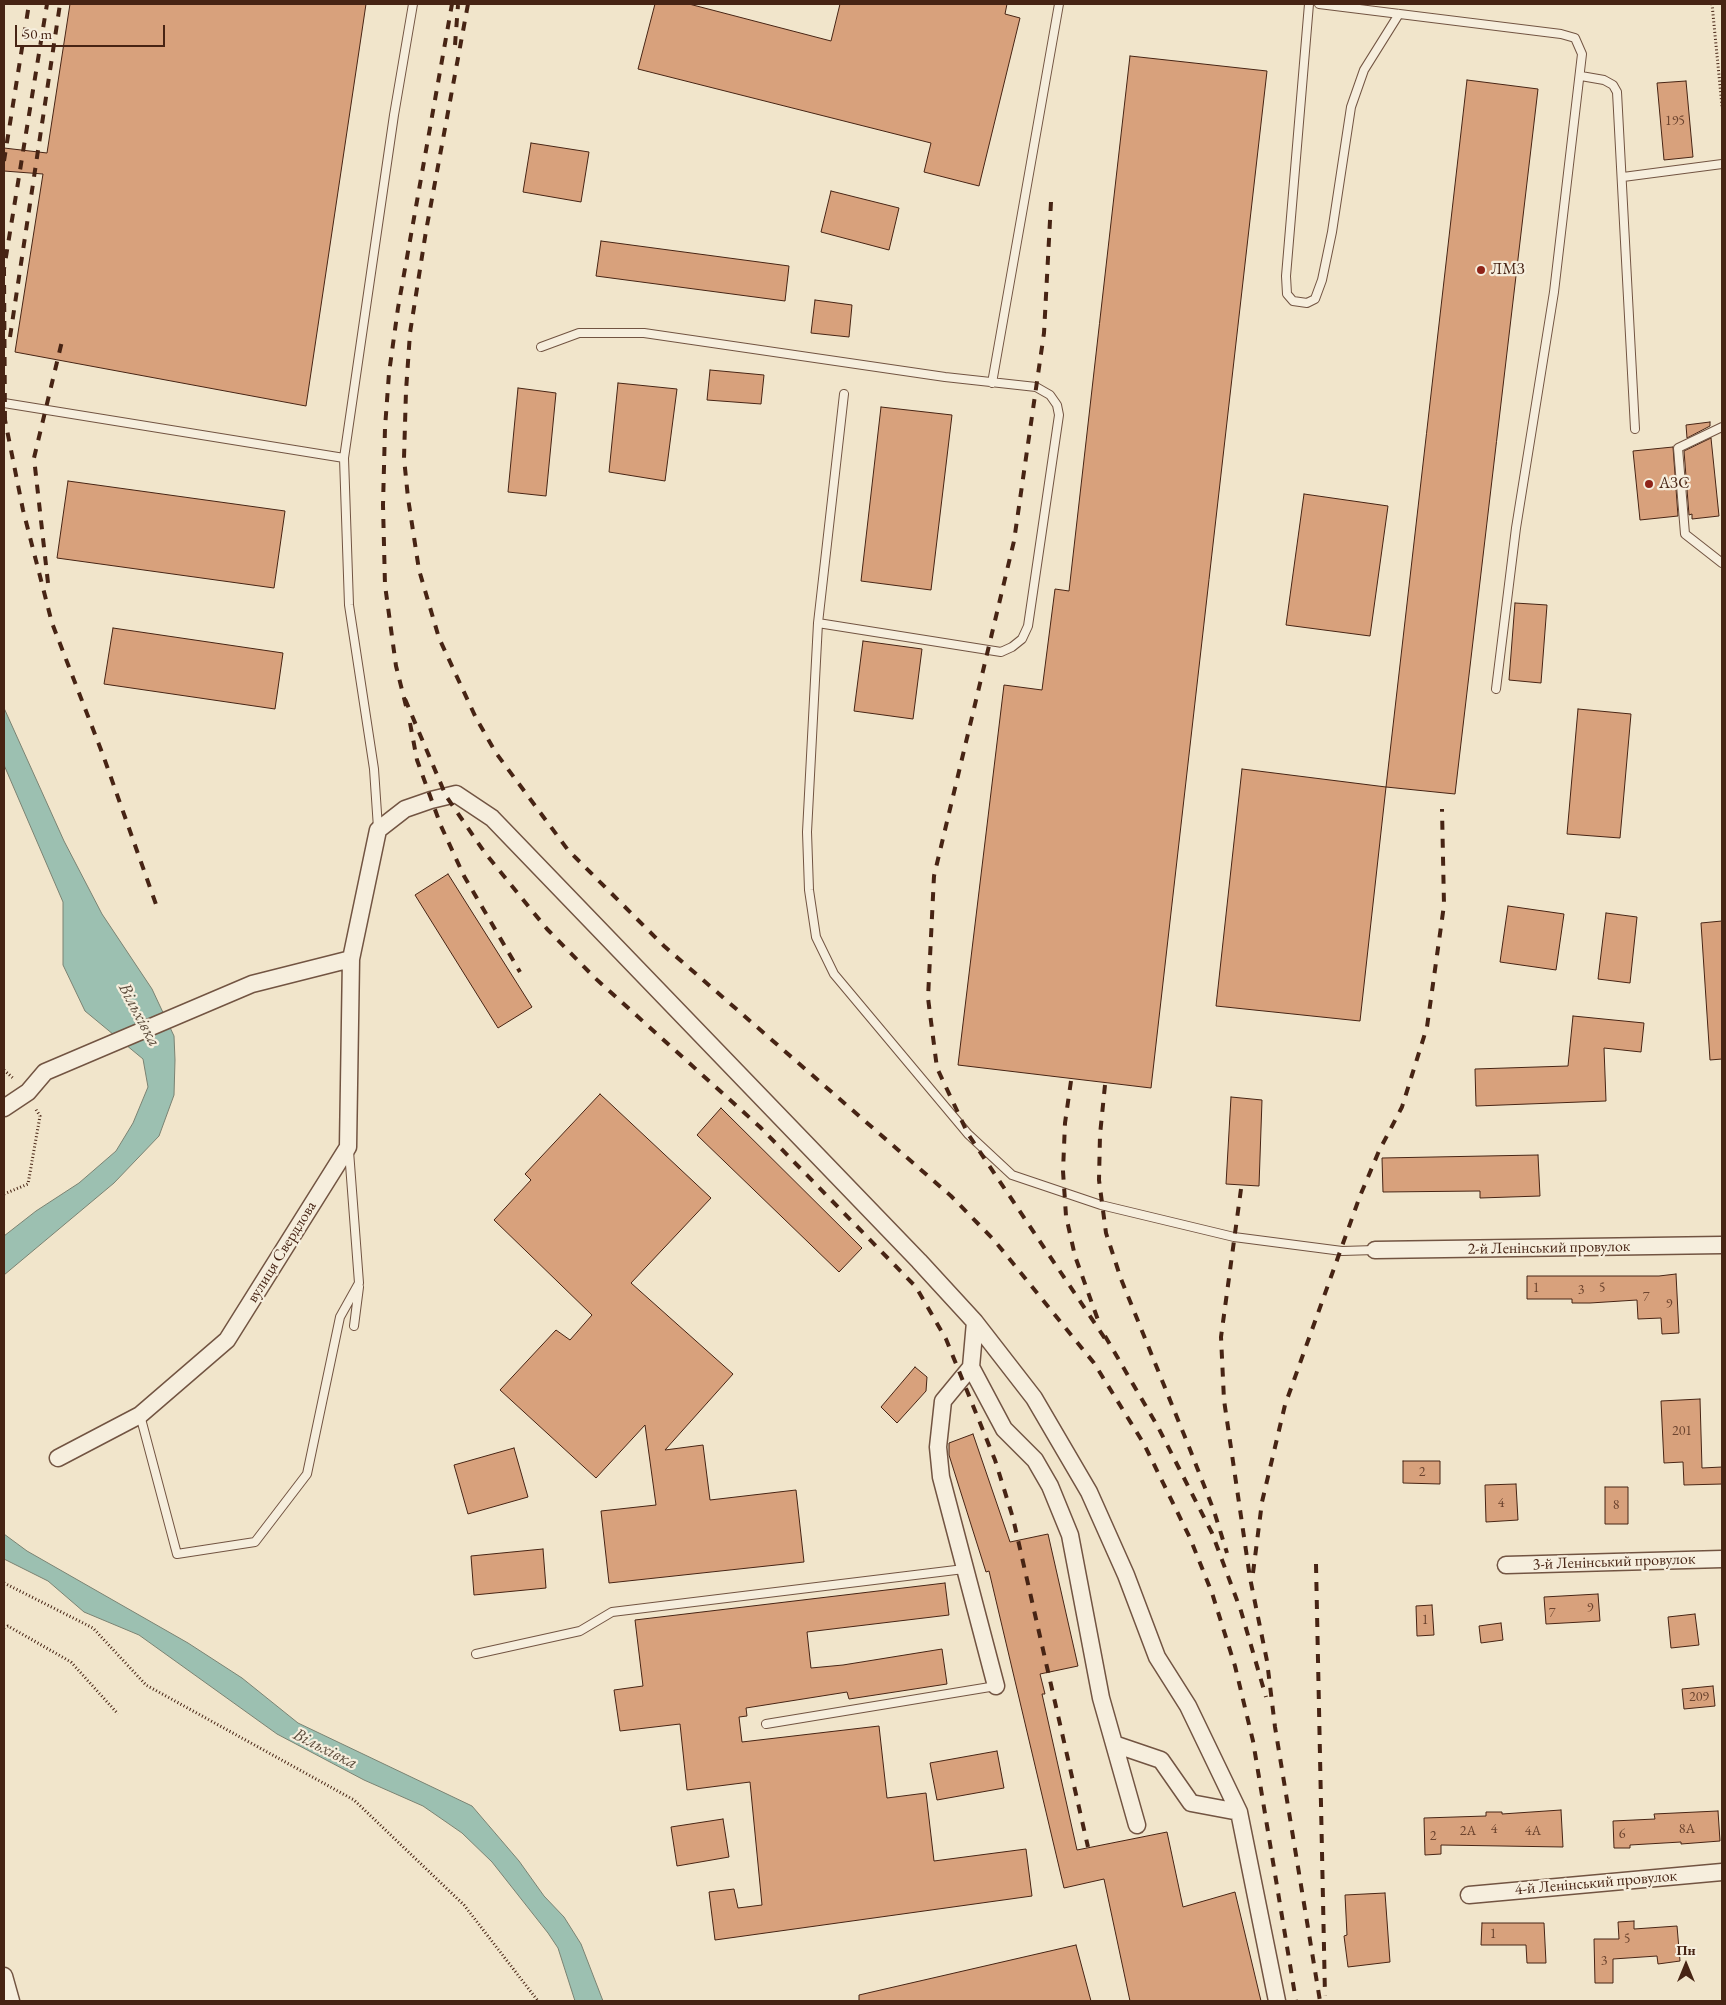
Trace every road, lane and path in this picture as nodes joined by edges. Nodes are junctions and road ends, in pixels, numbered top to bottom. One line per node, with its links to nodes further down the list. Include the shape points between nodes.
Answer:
1 (413, 4): 17 (lane)
2 (1059, 4): 12 (lane)
3 (1309, 4): 6 (lane, via 1286,276 1287,294 1293,302 1315,300 1332,232 1351,107 1364,70)
4 (1319, 4): 6 (lane)
5 (1712, 4): 8 (path)
6 (1399, 14): 7 (lane, via 1575,38 1582,54)
7 (1581, 76): 10 (lane, via 1604,80 1617,92); 20 (lane, via 1554,292 1516,528)
8 (1722, 106)
9 (1722, 164): 10 (lane)
10 (1623, 176): 16 (lane)
11 (541, 347): 12 (lane, via 579,333 644,333)
12 (992, 384): 19 (lane, via 1036,388 1050,395 1059,415 1028,626 1022,639 1000,652)
13 (844, 394): 19 (lane)
14 (4, 404): 17 (lane)
15 (1722, 427): 18 (lane, via 1678,448 1685,534)
16 (1635, 429)
17 (344, 458): 21 (lane, via 349,605 374,768)
18 (1722, 563)
19 (818, 623): 29 (lane, via 807,832 809,890 816,937 834,974 968,1134 1012,1175 1101,1205 1234,1237 1342,1251)
20 (1496, 689)
21 (378, 830): 22 (street); 31 (street, via 405,809 456,794 492,818)
22 (351, 959): 24 (street, via 252,984 45,1072); 26 (street)
23 (4, 1070): 24 (path)
24 (28, 1092): 25 (street); 27 (path, via 40,1116 28,1184)
25 (4, 1108)
26 (348, 1147): 30 (lane); 34 (street, вулиця Свердлова, via 227,1340)
27 (4, 1194)
28 (1722, 1245): 29 (street, 2-й Ленінський провулок)
29 (1375, 1250)
30 (359, 1283): 32 (lane); 34 (lane, via 340,1317 307,1474 255,1542 177,1554)
31 (975, 1322): 33 (street); 46 (street, via 1034,1398 1089,1492 1126,1575 1157,1658 1188,1706)
32 (354, 1326)
33 (971, 1366): 38 (street, via 944,1401 938,1447 941,1477); 45 (street, via 1004,1429 1035,1460 1050,1486 1070,1535 1094,1665)
34 (140, 1415): 35 (street, вулиця Свердлова)
35 (58, 1458)
36 (1722, 1559): 37 (street, 3-й Ленінський провулок)
37 (1506, 1565)
38 (964, 1569): 41 (lane, via 612,1612 580,1631); 42 (street)
39 (4, 1583): 52 (path, via 93,1628 146,1685 354,1800 464,1905)
40 (4, 1628): 43 (path, via 8,1626 71,1662)
41 (476, 1654)
42 (996, 1686): 44 (lane)
43 (118, 1714)
44 (766, 1724)
45 (1114, 1744): 46 (street, via 1161,1760 1191,1804); 47 (street)
46 (1240, 1812): 53 (street)
47 (1138, 1825)
48 (1722, 1872): 49 (street, 4-й Ленінський провулок)
49 (1469, 1894)
50 (4, 1976): 51 (street)
51 (11, 2001)
52 (538, 2001)
53 (1277, 2001)

